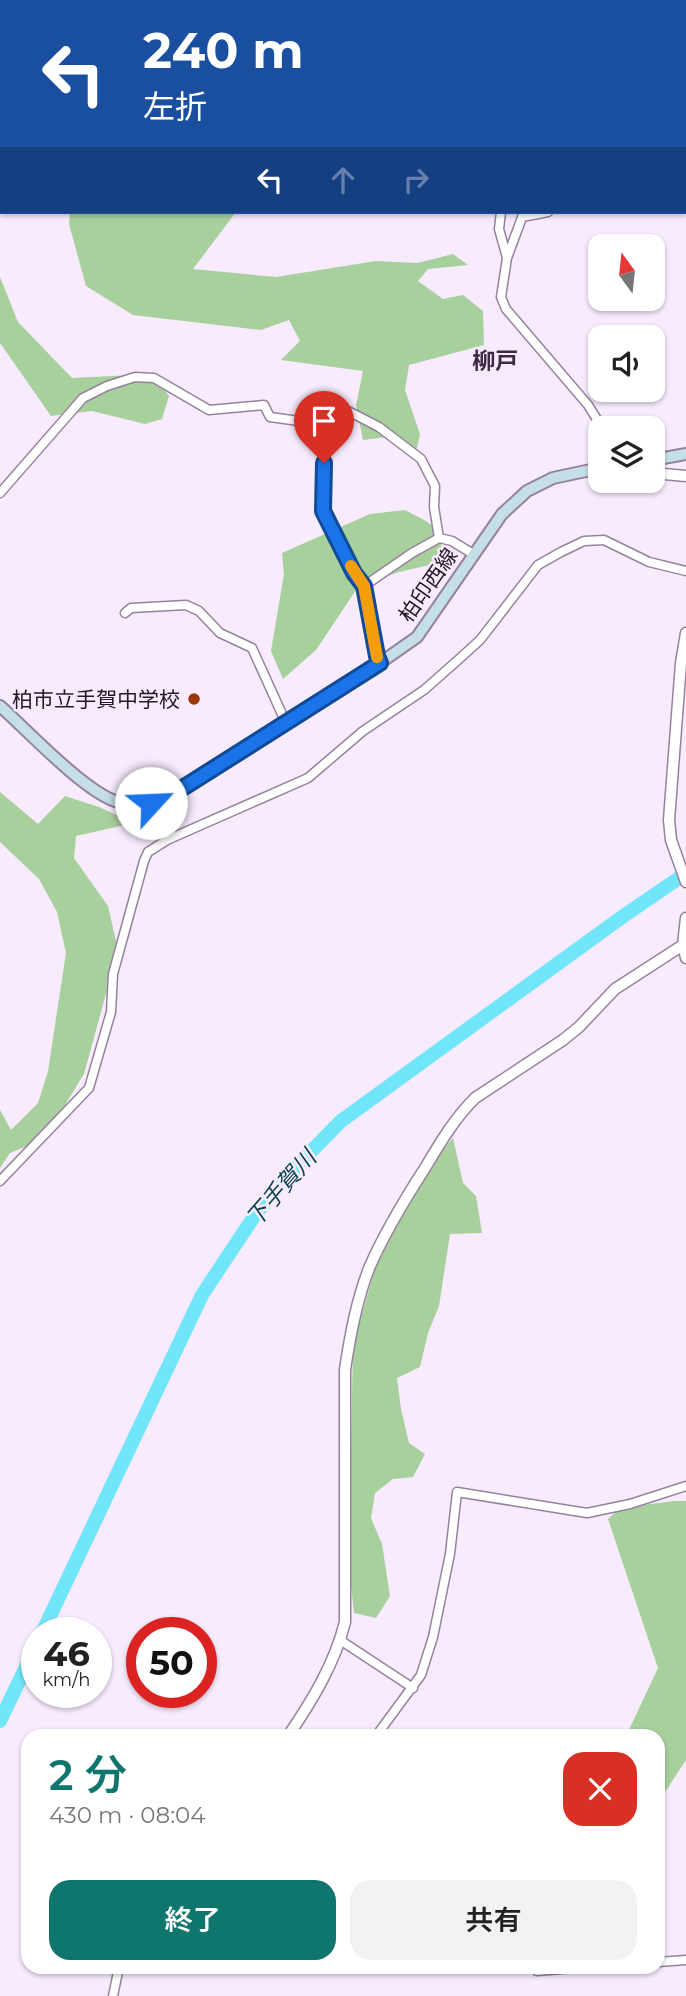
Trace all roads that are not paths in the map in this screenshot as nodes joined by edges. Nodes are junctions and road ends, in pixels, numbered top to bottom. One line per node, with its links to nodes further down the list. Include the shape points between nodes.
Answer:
1 (500, 214): 3 (street)
2 (523, 214): 3 (street)
3 (507, 258): 4 (street, via 501,297 506,309)
4 (595, 416)
5 (686, 454): 6 (main road)
6 (665, 458)
7 (324, 463): 15 (street, via 323,511)
8 (588, 470): 13 (main road, 柏印西線, via 552,478 527,491 502,514)
9 (665, 474): 10 (street)
10 (686, 476)
11 (1, 489): 12 (street, via 83,398 107,386 148,377 209,410 264,405 270,417 328,425 348,411 379,427 421,459 434,480)
12 (439, 538): 13 (street); 15 (street)
13 (473, 554): 18 (main road, 柏印西線, via 417,637)
14 (686, 571): 25 (street, via 649,562 604,540 584,541 561,552 538,565 480,640 424,690 363,731 308,778 148,852 113,974 111,1013 89,1088)
15 (364, 586): 18 (street)
16 (125, 613): 20 (street, via 131,608 193,607 220,633 252,648)
17 (686, 633): 21 (street, via 669,797 671,840)
18 (380, 663): 20 (main road, 柏印西線)
19 (0, 706): 20 (main road, 柏印西線, via 85,782 104,796 128,804 151,803 178,791)
20 (286, 723)
21 (684, 877)
22 (686, 919): 23 (street)
23 (683, 945): 24 (street); 27 (street, via 615,989 579,1027 470,1104 452,1125 380,1245 364,1284 345,1370 345,1622)
24 (686, 958)
25 (0, 1181)
26 (686, 1486): 28 (street, via 587,1513 457,1492 433,1637)
27 (340, 1640): 28 (street); 29 (street)
28 (413, 1688): 30 (street)
29 (293, 1729)
30 (381, 1729)
31 (686, 1960): 32 (street)
32 (665, 1962)
33 (118, 1974): 34 (street)
34 (113, 1996)

